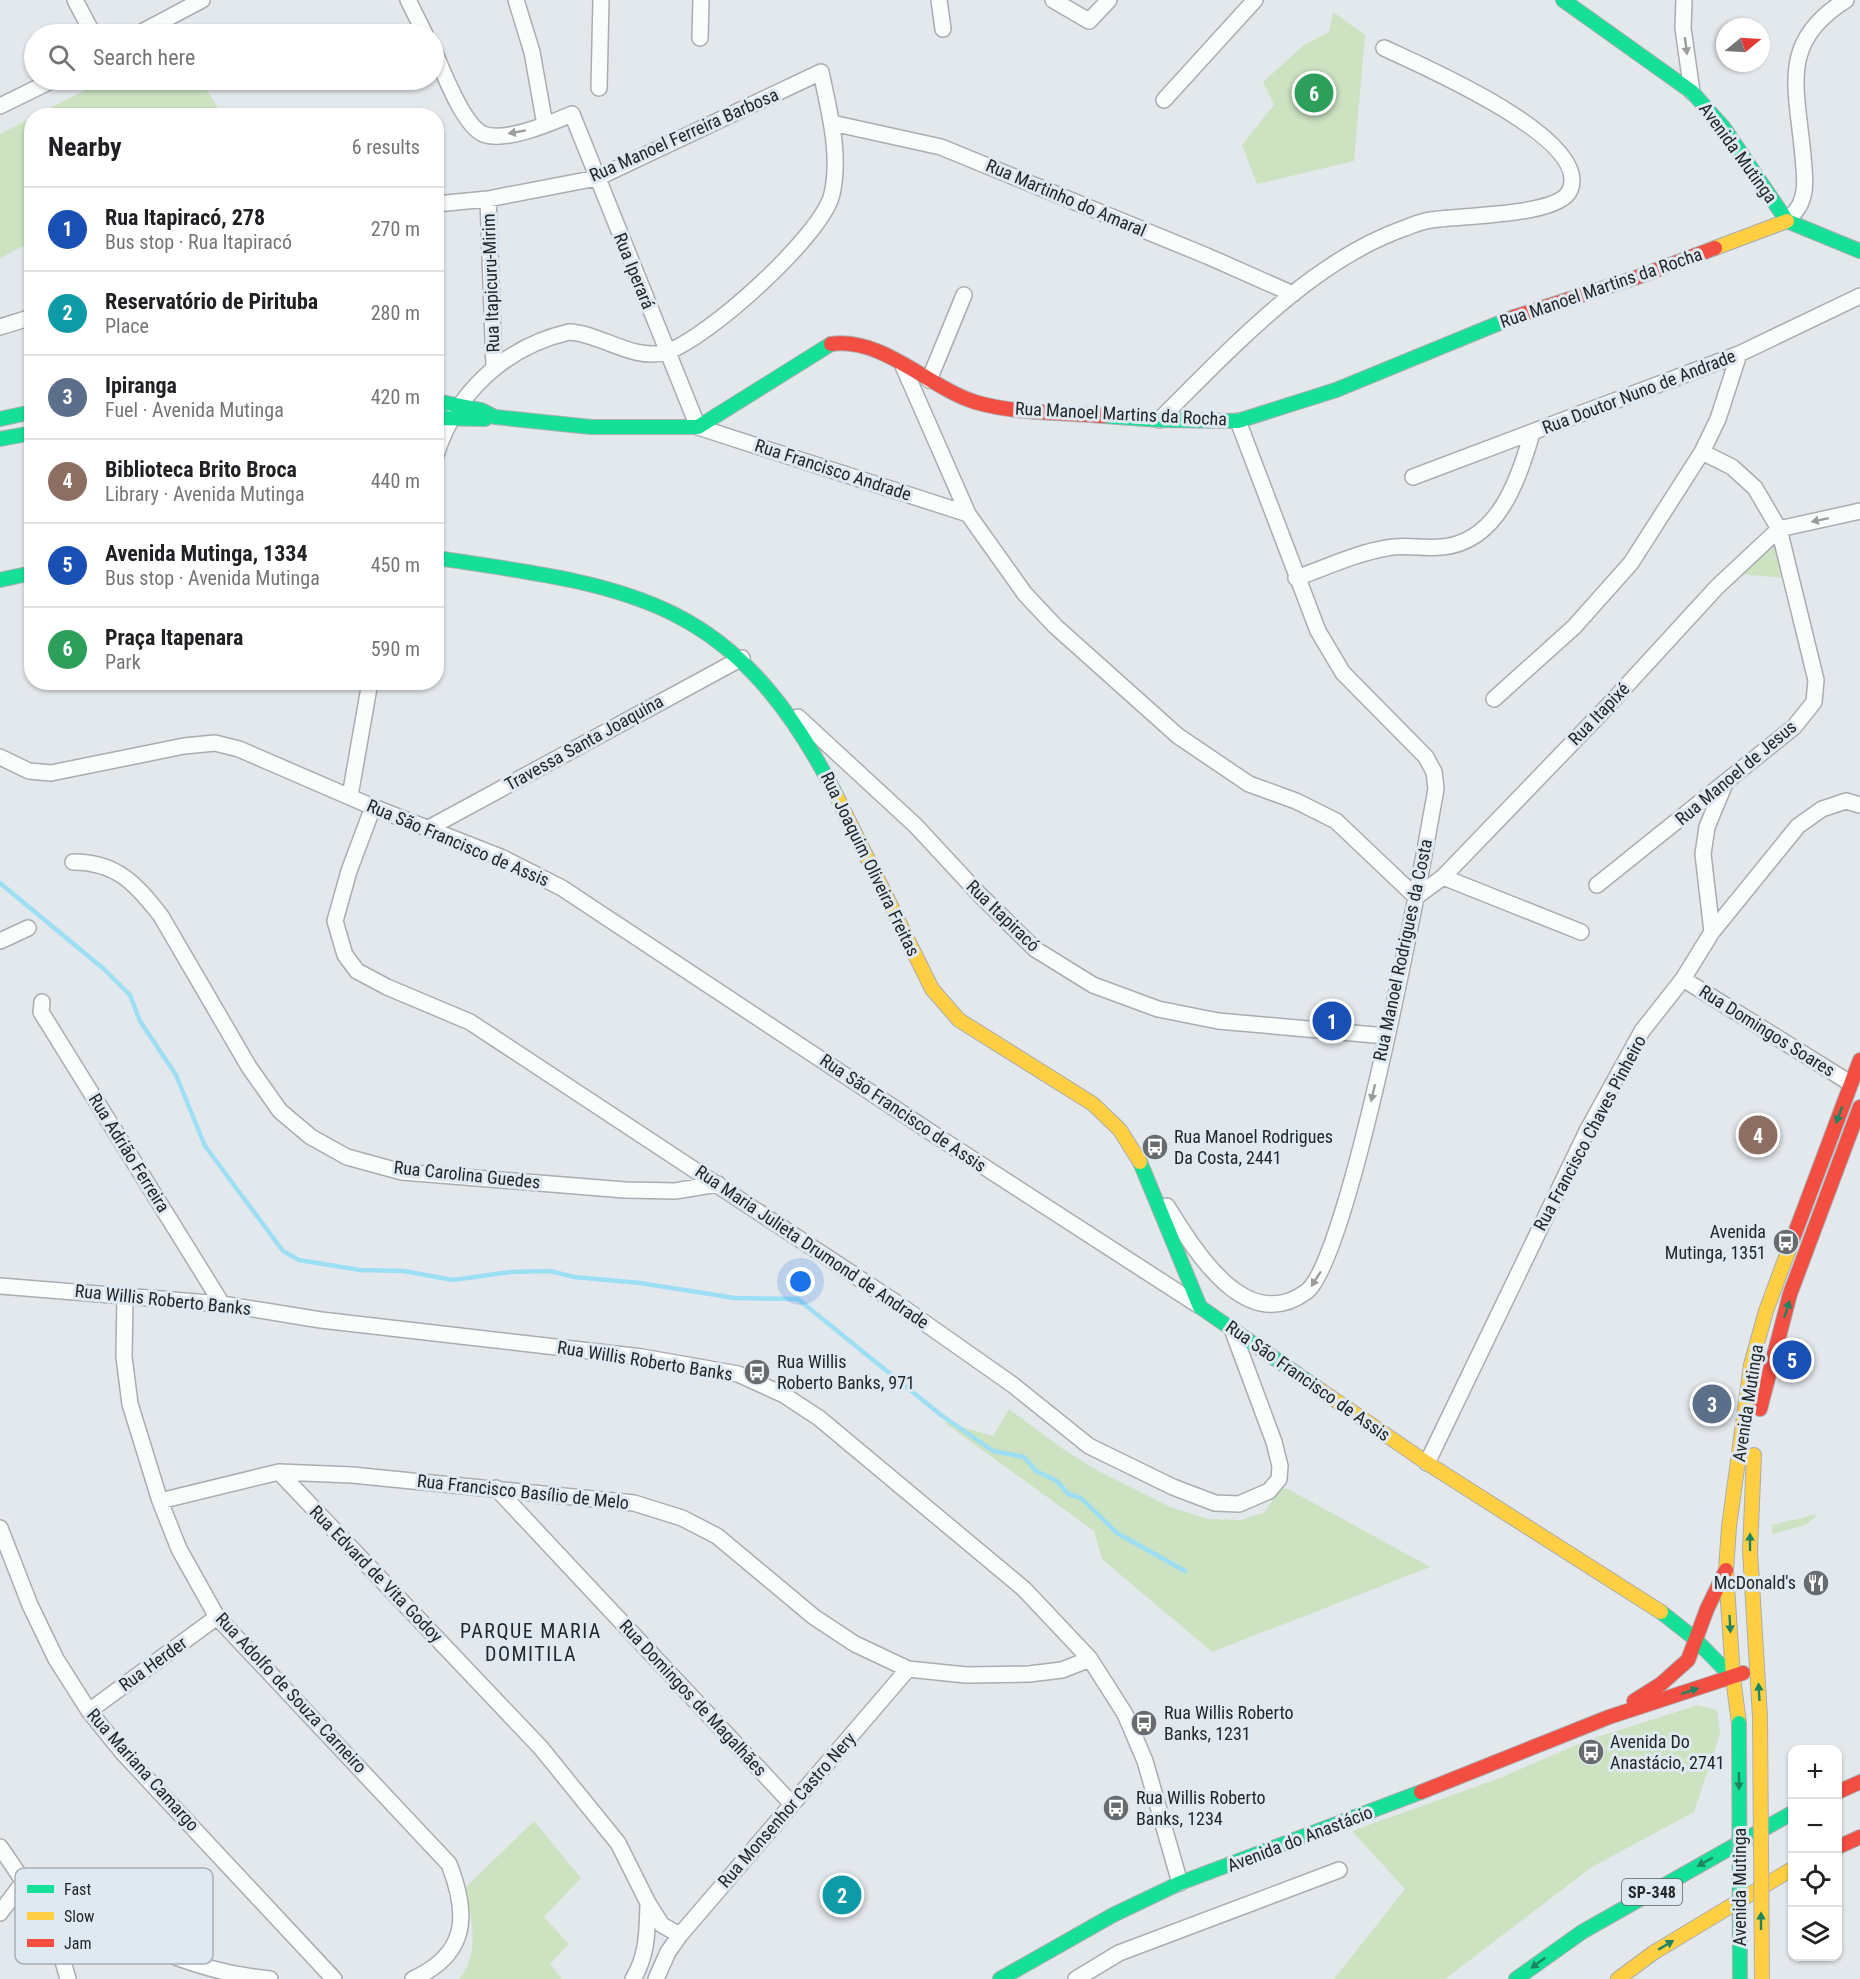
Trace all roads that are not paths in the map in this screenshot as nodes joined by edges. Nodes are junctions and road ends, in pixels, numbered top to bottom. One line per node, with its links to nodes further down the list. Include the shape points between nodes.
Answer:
1 (75, 0): 15 (street)
2 (202, 0): 16 (street)
3 (408, 0): 17 (street)
4 (516, 0): 28 (street, via 532,52)
5 (601, 0): 22 (street)
6 (701, 0): 19 (street)
7 (939, 0): 18 (street)
8 (1053, 0): 9 (street, via 1087,21)
9 (1108, 0)
10 (1255, 0): 25 (street)
11 (1563, 0): 14 (main road, Avenida Mutinga)
12 (1684, 0): 24 (street, one-way to 24, via 1683,28)
13 (1846, 0): 32 (street, via 1812,29 1798,53 1805,181 1801,204)
14 (1583, 7): 24 (main road, Avenida Mutinga)
15 (88, 24)
16 (157, 24)
17 (420, 24)
18 (943, 29)
19 (700, 38)
20 (1384, 48): 34 (street, via 1492,101 1542,136 1568,166 1570,190 1557,201 1516,213 1431,220 1403,228 1371,243)
21 (444, 71): 28 (street, one-way to 21, via 519,133 482,134 468,120)
22 (598, 88)
23 (33, 90): 26 (street)
24 (1692, 92): 32 (main road, Avenida Mutinga, via 1724,128)
25 (1164, 100)
26 (0, 106)
27 (832, 123): 29 (street, Rua Manoel Ferreira Barbosa, via 821,72); 34 (street, Rua Martinho do Amaral, via 941,147); 39 (street, via 834,178 825,214 758,286 717,320)
28 (545, 125): 29 (street, Rua Iperará, via 572,114)
29 (597, 178): 30 (street, Rua Manoel Ferreira Barbosa); 39 (street, Rua Iperará)
30 (488, 199): 31 (street, Rua Manoel Ferreira Barbosa); 42 (street, Rua Itapicuru-Mirim)
31 (444, 203)
32 (1787, 221): 33 (main road, Avenida Mutinga); 51 (main road, Rua Manoel Martins da Rocha, via 1646,274 1513,317 1336,390)
33 (1860, 251)
34 (1293, 294): 50 (street)
35 (964, 295): 43 (street)
36 (1860, 296): 40 (street, Rua Doutor Nuno de Andrade)
37 (24, 320): 38 (street)
38 (0, 327)
39 (666, 352): 42 (street, via 636,352 580,332 569,332); 52 (street, Rua Iperará)
40 (1739, 354): 53 (street, Rua Doutor Nuno de Andrade); 56 (street, via 1718,419)
41 (903, 366): 43 (main road, Rua Manoel Martins da Rocha); 52 (main road, Rua Manoel Martins da Rocha, via 864,347 835,342); 59 (street)
42 (494, 367): 45 (street)
43 (929, 381): 50 (main road, Rua Manoel Martins da Rocha, via 972,402 995,407)
44 (444, 402): 45 (main road)
45 (459, 405): 47 (main road); 49 (street)
46 (24, 414): 48 (main road)
47 (495, 417): 49 (main road, via 478,421); 52 (main road, via 591,427)
48 (0, 419)
49 (444, 419)
50 (1159, 420): 51 (main road, Rua Manoel Martins da Rocha)
51 (1238, 421): 63 (street, Rua Manoel Rodrigues da Costa)
52 (698, 427): 59 (street, Rua Francisco Andrade)
53 (1532, 433): 57 (street, Rua Doutor Nuno de Andrade); 63 (street, via 1510,496 1470,539 1443,547 1384,548)
54 (24, 434): 55 (main road)
55 (0, 439)
56 (1702, 452): 60 (street, Rua Manoel de Jesus, via 1732,467 1755,488); 67 (street, via 1631,563 1601,599)
57 (1413, 477)
58 (1860, 511): 60 (street, one-way to 60)
59 (968, 514): 78 (street, via 1025,594 1055,626 1178,736 1249,784 1336,821)
60 (1779, 529): 70 (street, Rua Manoel de Jesus, via 1812,656 1814,702 1794,727); 76 (street, Rua Itapixé, via 1717,587)
61 (444, 559): 65 (main road, Rua Joaquim Oliveira Freitas, via 543,575 658,604 696,623)
62 (24, 575): 64 (main road)
63 (1296, 578): 78 (street, Rua Manoel Rodrigues da Costa, via 1318,631 1343,673 1426,757 1434,772 1436,789)
64 (0, 580)
65 (742, 658): 68 (main road, Rua Joaquim Oliveira Freitas); 74 (street, Travessa Santa Joaquina)
66 (369, 690): 71 (street)
67 (1494, 699)
68 (784, 704): 85 (street, Rua Itapiracó, via 916,826 1035,949 1093,985 1158,1009 1218,1022); 89 (main road, Rua Joaquim Oliveira Freitas, via 822,766 932,989 959,1020 1094,1104 1120,1130)
69 (0, 757): 71 (street, Rua São Francisco de Assis, via 29,771 51,773 215,743 239,748)
70 (1725, 784): 77 (street, Rua Manoel de Jesus); 81 (street, via 1707,828 1703,854)
71 (350, 796): 73 (street, Rua São Francisco de Assis)
72 (1860, 805): 81 (street, Rua Francisco Chaves Pinheiro, via 1846,801 1798,826)
73 (372, 807): 74 (street, Rua São Francisco de Assis); 90 (street, Rua Maria Julieta Drumond de Andrade, via 335,921 345,956 357,971 470,1022)
74 (427, 829): 94 (street, Rua São Francisco de Assis, via 503,858 562,888)
75 (73, 862): 90 (street, Rua Carolina Guedes, via 92,862 110,868 125,876 145,896 280,1111 311,1137 347,1157 402,1172 625,1190 675,1191)
76 (1443, 877): 78 (street, Rua Itapixé); 80 (street)
77 (1597, 885)
78 (1416, 897): 85 (street, Rua Manoel Rodrigues da Costa)
79 (28, 928): 82 (street)
80 (1581, 932)
81 (1712, 932): 83 (street, Rua Francisco Chaves Pinheiro)
82 (0, 940)
83 (1683, 979): 87 (street, Rua Domingos Soares); 96 (street, Rua Francisco Chaves Pinheiro, via 1642,1031 1588,1129)
84 (42, 1002): 93 (street, Rua Adrião Ferreira, via 41,1012)
85 (1386, 1036): 89 (street, Rua Manoel Rodrigues da Costa, one-way to 89, via 1352,1176 1325,1264 1306,1292 1268,1306 1246,1298 1205,1265)
86 (1860, 1060): 87 (main road, Avenida Mutinga)
87 (1850, 1083): 101 (main road, Avenida Mutinga, one-way to 101, via 1766,1311 1751,1365)
88 (1860, 1107): 103 (main road, Avenida Mutinga, one-way to 88, via 1750,1551 1752,1491 1756,1430 1768,1363)
89 (1143, 1168): 94 (main road, Rua Joaquim Oliveira Freitas)
90 (718, 1184): 95 (street, Rua Maria Julieta Drumond de Andrade, via 995,1372 1089,1446 1173,1487 1215,1503 1239,1504 1269,1491 1279,1479 1280,1466)
91 (0, 1286): 92 (street, Rua Willis Roberto Banks)
92 (125, 1297): 93 (street, Rua Willis Roberto Banks); 99 (street, Rua Adolfo de Souza Carneiro, via 124,1357 130,1404)
93 (222, 1304): 105 (street, Rua Willis Roberto Banks, via 321,1320 642,1357 738,1374 784,1395 819,1418 1024,1589)
94 (1200, 1307): 95 (main road, Rua São Francisco de Assis)
95 (1232, 1329): 96 (main road, Rua São Francisco de Assis)
96 (1427, 1463): 104 (main road, Rua São Francisco de Assis, via 1656,1608)
97 (279, 1472): 98 (street, Rua Francisco Basílio de Melo, via 352,1474); 99 (street, Rua Francisco Basílio de Melo); 123 (street, Rua Edvard de Vita Godoy, via 541,1748 618,1843)
98 (496, 1488): 107 (street, Rua Francisco Basílio de Melo, via 634,1503 682,1518 717,1536 814,1617 855,1644); 113 (street, Rua Domingos de Magalhães)
99 (160, 1501): 102 (street, Rua Adolfo de Souza Carneiro, via 179,1549)
100 (0, 1528): 109 (street, Rua Mariana Camargo, via 56,1659)
101 (1726, 1570): 103 (main road, via 1743,1582); 104 (main road, Avenida do Anastácio); 108 (main road, Avenida Mutinga, one-way to 108)
102 (217, 1617): 109 (street, Rua Herder); 134 (street, Rua Adolfo de Souza Carneiro, via 449,1864 459,1889 462,1922 449,1955)
103 (1755, 1621): 106 (main road, Avenida Mutinga)
104 (1694, 1638): 108 (main road, Rua São Francisco de Assis); 110 (main road, Avenida do Anastácio, via 1682,1667)
105 (1090, 1659): 107 (street, Rua Francisco Basílio de Melo, via 1062,1670 1029,1674 966,1676); 121 (street, Rua Willis Roberto Banks, via 1125,1714 1145,1761)
106 (1757, 1667): 108 (main road, Avenida do Anastácio); 141 (main road, Avenida Mutinga, one-way to 106, bridge)
107 (908, 1669): 113 (street, Rua Monsenhor Castro Nery)
108 (1733, 1678): 110 (main road, Avenida do Anastácio, one-way to 108); 140 (main road, Avenida Mutinga, one-way to 140, bridge, via 1739,1723)
109 (89, 1711): 133 (street, Rua Mariana Camargo, via 123,1753)
110 (1609, 1717): 121 (main road, Avenida do Anastácio, via 1331,1828)
111 (1860, 1782): 112 (main road)
112 (1842, 1790)
113 (791, 1803): 125 (street, Rua Monsenhor Castro Nery)
114 (1788, 1816): 138 (main road, SP-348, one-way to 138, via 1582,1932)
115 (1860, 1837): 116 (main road)
116 (1842, 1845)
117 (0, 1847): 118 (street)
118 (15, 1868)
119 (1339, 1870): 130 (street, via 1119,1953)
120 (1788, 1871): 139 (main road, SP-348, one-way to 120, via 1653,1953)
121 (1180, 1883): 137 (main road, Avenida do Anastácio, via 1113,1915)
122 (15, 1893): 124 (street)
123 (648, 1903): 125 (street, Rua Edvard de Vita Godoy, via 662,1925); 127 (street, Rua Edvard de Vita Godoy, via 647,1944)
124 (0, 1913)
125 (680, 1935): 126 (street, Rua Monsenhor Castro Nery)
126 (668, 1952): 127 (street); 136 (street, Rua Monsenhor Castro Nery)
127 (642, 1963): 135 (street, Rua Edvard de Vita Godoy)
128 (64, 1964): 131 (street)
129 (192, 1964): 132 (street, via 235,1976)
130 (1080, 1978)
131 (68, 1979)
132 (270, 1979)
133 (334, 1979)
134 (413, 1979)
135 (633, 1979)
136 (656, 1979)
137 (1000, 1979)
138 (1516, 1979)
139 (1618, 1979)
140 (1740, 1979)
141 (1762, 1979)

